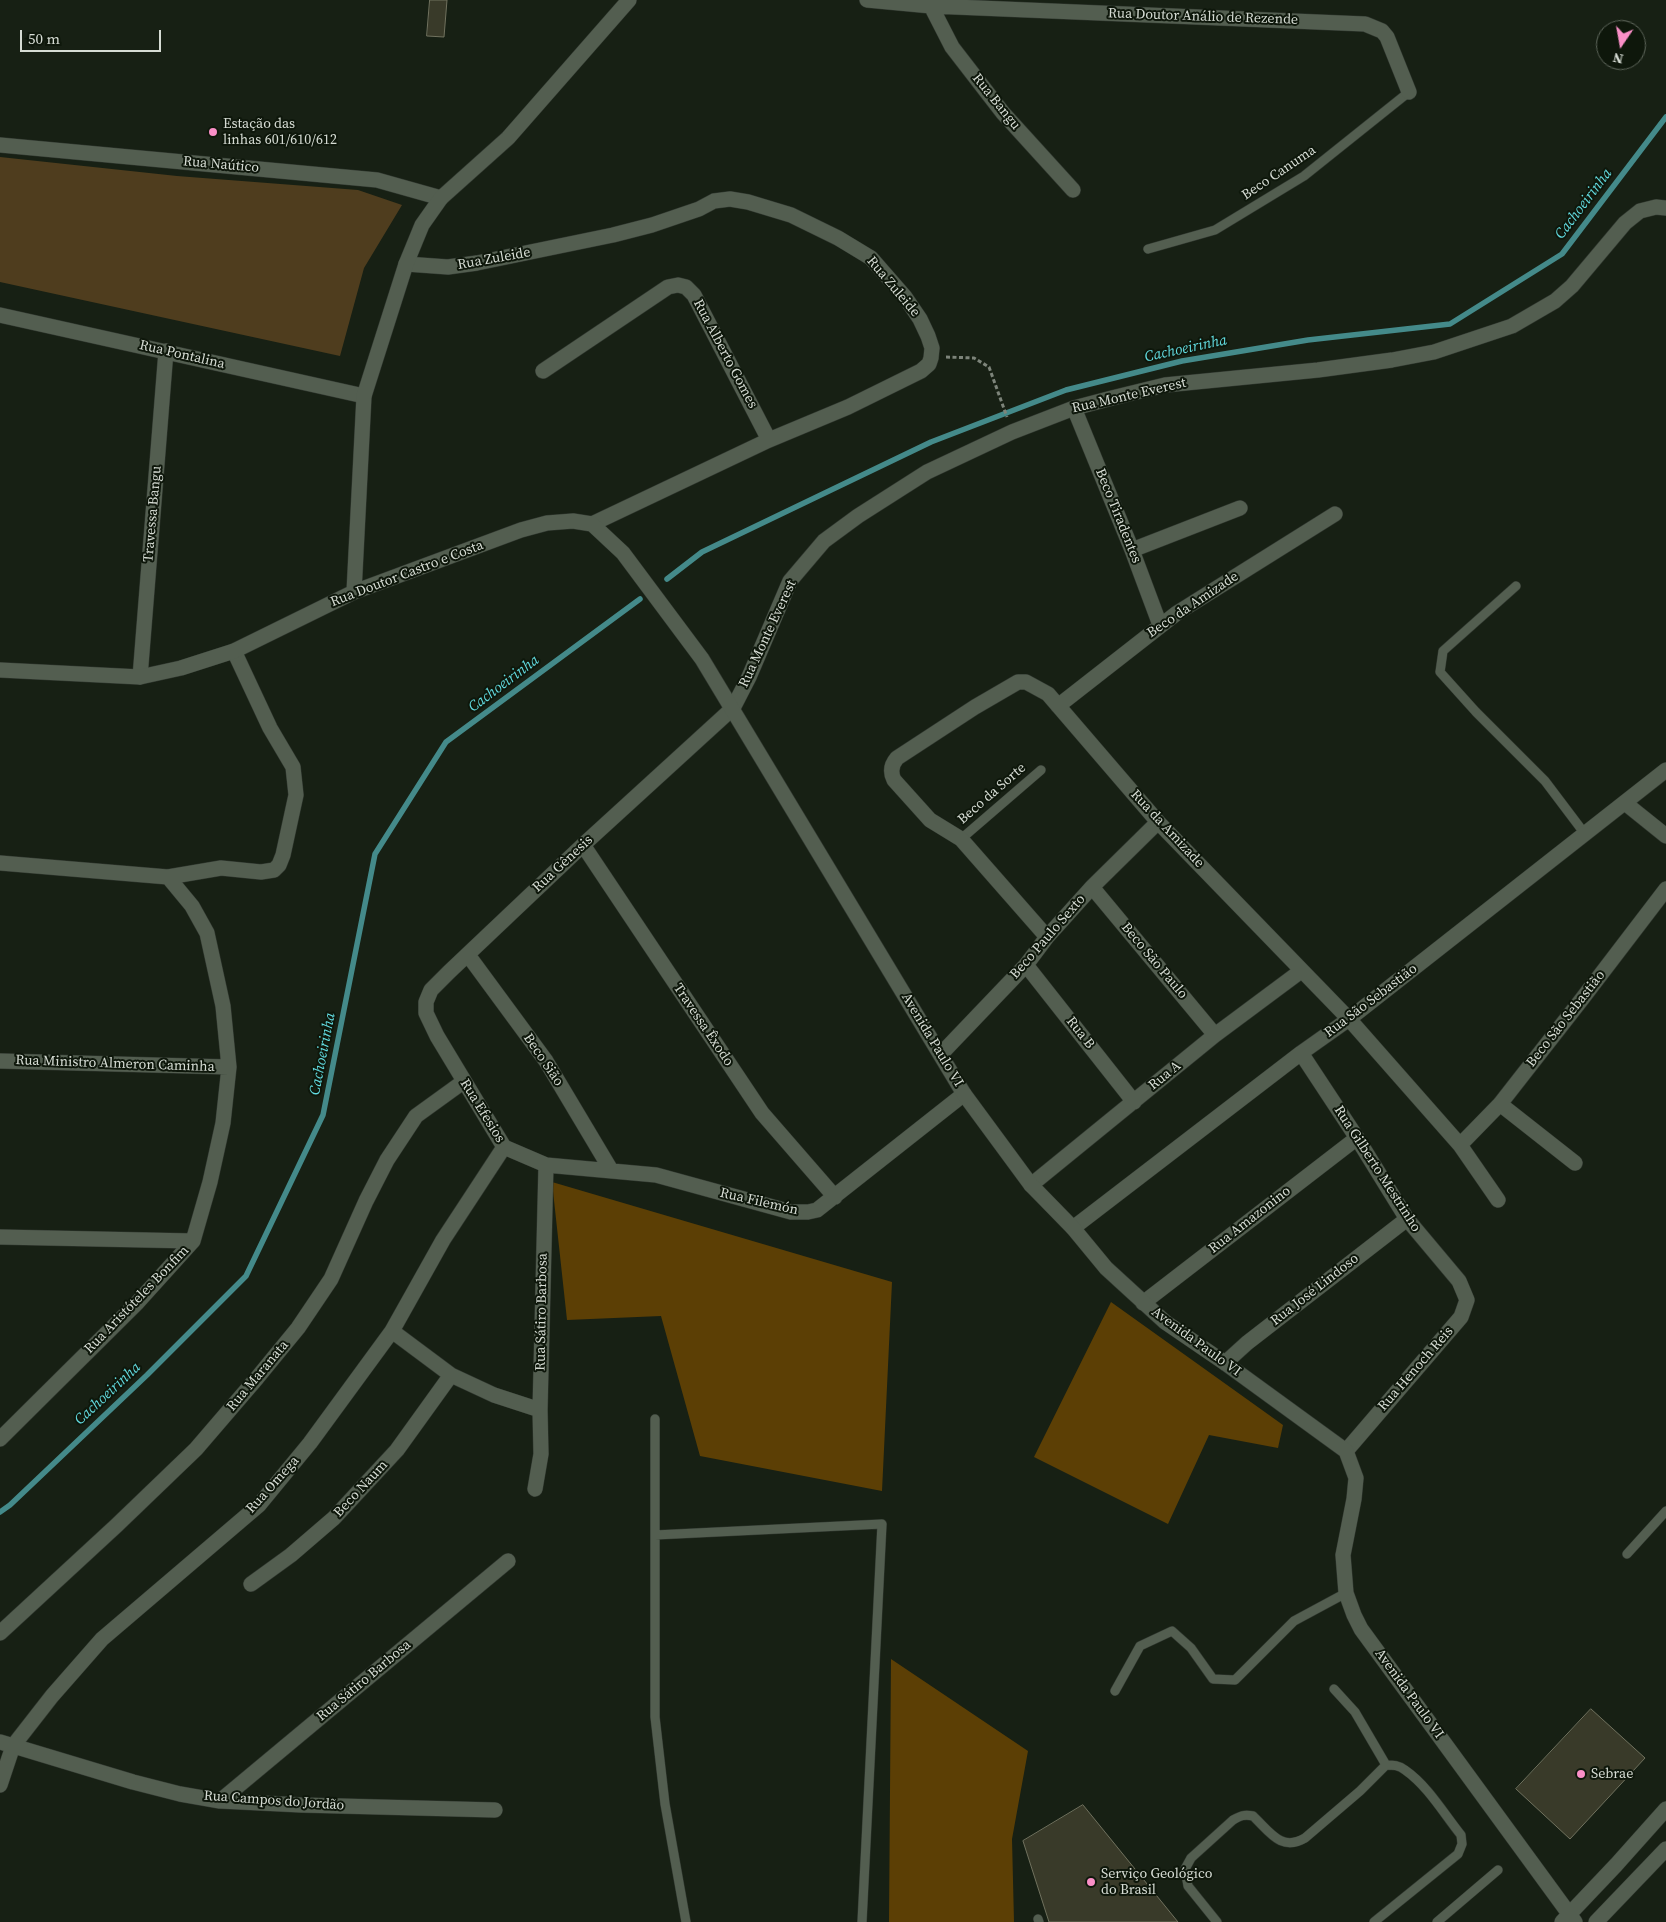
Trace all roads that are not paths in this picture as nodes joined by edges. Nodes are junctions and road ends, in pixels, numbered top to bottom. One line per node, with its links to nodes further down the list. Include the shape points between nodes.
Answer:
1 (629, 0): 7 (street, via 508,138)
2 (867, 0): 3 (street, Rua Doutor Análio de Rezende)
3 (931, 6): 4 (street, Rua Doutor Análio de Rezende, via 1364,24 1382,31 1387,37); 6 (street, Rua Bangu, via 952,47 1003,113)
4 (1409, 92): 9 (lane, Beco Canuma, via 1304,176 1215,230)
5 (0, 145): 7 (street, Rua Naútico, via 377,180)
6 (1073, 190)
7 (441, 198): 10 (street, via 422,225)
8 (1666, 208): 15 (street, Rua Monte Everest, via 1640,211 1625,222 1593,264 1555,301 1512,326 1486,335 1434,352 1392,360 1165,385)
9 (1148, 249)
10 (406, 264): 14 (street); 16 (street, Rua Zuleide, via 448,267 535,252 652,226 714,201 739,200 791,215 871,258 920,319 932,348 929,364 921,371 848,407)
11 (0, 316): 12 (street, Rua Pontalina)
12 (166, 351): 14 (street, Rua Pontalina); 26 (street, Travessa Bangu)
13 (543, 371): 16 (street, Rua Alberto Gomes, via 668,287 686,287 711,326)
14 (364, 396): 22 (street)
15 (1074, 408): 20 (street, Beco Tiradentes); 28 (street, Rua Monte Everest, via 1012,432 927,472 824,541 790,580)
16 (769, 440): 19 (street)
17 (1240, 508): 20 (street)
18 (1335, 514): 23 (street, Beco da Amizade)
19 (592, 524): 22 (street, Rua Doutor Castro e Costa, via 547,522); 28 (street, via 623,553 702,659)
20 (1132, 550): 23 (street, Beco Tiradentes)
21 (1516, 586): 33 (lane, via 1443,651 1440,672 1545,782)
22 (354, 592): 24 (street, Rua Doutor Castro e Costa)
23 (1160, 625): 27 (street, Beco da Amizade)
24 (234, 651): 26 (street, Rua Doutor Castro e Costa); 38 (street, via 270,728 293,767 296,795 279,865 274,870 261,872 221,868)
25 (0, 670): 26 (street, Rua Doutor Castro e Costa)
26 (140, 677)
27 (1058, 706): 32 (street, Rua da Amizade); 35 (street, Rua da Amizade, via 1048,694 1026,682 1018,682 896,758 891,768 894,780 930,820)
28 (733, 708): 36 (street, Rua Gênesis); 49 (street, Avenida Paulo VI)
29 (1041, 770): 35 (lane, Beco da Sorte)
30 (1666, 770): 31 (street, Rua São Sebastião)
31 (1625, 803): 33 (street, Rua São Sebastião); 34 (street)
32 (1158, 822): 39 (street, Beco Paulo Sexto); 44 (street, Rua da Amizade)
33 (1585, 834): 45 (street, Rua São Sebastião)
34 (1666, 836)
35 (962, 839): 41 (street)
36 (583, 845): 42 (street, Rua Gênesis); 63 (street, Travessa Êxodo, via 762,1113)
37 (0, 863): 38 (street)
38 (168, 877): 51 (street, Rua Aristóteles Bonfim, via 192,906 207,933 223,1006)
39 (1092, 887): 41 (street, Beco Paulo Sexto); 46 (street, Beco São Paulo)
40 (1666, 888): 55 (street, Beco São Sebastião)
41 (1047, 937): 43 (street, Beco Paulo Sexto)
42 (468, 954): 47 (street, Rua Gênesis, via 431,990 426,1002 426,1013); 61 (street, Beco Sião, via 546,1061)
43 (1026, 965): 49 (street, Beco Paulo Sexto); 54 (street, Rua B)
44 (1301, 971): 45 (street, Rua da Amizade); 46 (street, Rua A)
45 (1349, 1019): 48 (street, Rua São Sebastião); 57 (street)
46 (1215, 1035): 54 (street, Rua A)
47 (437, 1036): 52 (street, Rua Efesios)
48 (1301, 1053): 56 (street, Rua Gilberto Mestrinho); 66 (street, Rua São Sebastião)
49 (941, 1054): 53 (street, Avenida Paulo VI)
50 (0, 1061): 51 (street, Rua Ministro Almeron Caminha)
51 (229, 1067): 68 (street, Rua Aristóteles Bonfim, via 223,1124)
52 (463, 1082): 58 (street, Rua Efesios); 85 (street, Rua Maranata, via 416,1116 387,1160 331,1279 298,1328 257,1378 196,1449)
53 (964, 1094): 62 (street, Avenida Paulo VI); 63 (street, Rua Filemón)
54 (1134, 1102): 62 (street, Rua A)
55 (1500, 1104): 57 (street, Beco São Sebastião); 59 (street)
56 (1357, 1138): 65 (street, Rua Gilberto Mestrinho); 70 (street, Rua Amazonino)
57 (1460, 1145): 64 (street)
58 (504, 1148): 60 (street, Rua Efesios); 71 (street, Rua Omega, via 442,1240)
59 (1576, 1163)
60 (546, 1165): 61 (street, Rua Filemón); 74 (street, Rua Sátiro Barbosa)
61 (612, 1170): 63 (street, Rua Filemón, via 656,1175 791,1212 817,1210)
62 (1031, 1185): 66 (street, Avenida Paulo VI)
63 (835, 1197)
64 (1498, 1200)
65 (1408, 1219): 69 (street, Rua Gilberto Mestrinho); 72 (street, Rua José Lindoso)
66 (1073, 1228): 70 (street, Avenida Paulo VI, via 1106,1268)
67 (0, 1237): 68 (street)
68 (193, 1241): 76 (street, Rua Aristóteles Bonfim, via 137,1303)
69 (1459, 1281): 77 (street, Rua Henoch Reis, via 1467,1300 1461,1317)
70 (1143, 1303): 72 (street, Avenida Paulo VI, via 1164,1322)
71 (392, 1331): 73 (street); 88 (street, Rua Omega, via 310,1443 259,1505 102,1639)
72 (1225, 1363): 77 (street, Avenida Paulo VI)
73 (450, 1375): 74 (street, via 494,1395); 83 (street, Beco Naum, via 397,1450 334,1518)
74 (540, 1410): 78 (street, Rua Sátiro Barbosa, via 541,1454)
75 (655, 1419): 80 (lane)
76 (0, 1439)
77 (1346, 1451): 84 (street, Avenida Paulo VI, via 1356,1478 1343,1555)
78 (535, 1489)
79 (1666, 1511): 81 (lane)
80 (655, 1535): 97 (lane, via 656,1717 666,1804); 98 (lane, via 882,1524)
81 (1627, 1554)
82 (508, 1561): 91 (street, Rua Sátiro Barbosa)
83 (251, 1584)
84 (1346, 1592): 87 (lane, via 1294,1621 1235,1680 1213,1679 1190,1648 1172,1631 1140,1646); 96 (street, Avenida Paulo VI, via 1361,1629)
85 (0, 1632)
86 (1334, 1689): 89 (lane, via 1355,1712)
87 (1115, 1691)
88 (6, 1744): 90 (street, Rua Omega); 91 (street, Rua Campos do Jordão, via 133,1782)
89 (1386, 1765): 99 (lane, via 1360,1791 1296,1843 1284,1843 1247,1814 1233,1820 1200,1849 1187,1864 1185,1878 1194,1896); 100 (lane, via 1405,1769 1420,1784 1461,1835 1462,1844 1458,1854)
90 (0, 1785)
91 (220, 1801): 93 (street, Rua Campos do Jordão)
92 (1666, 1809): 96 (street)
93 (495, 1810)
94 (1666, 1848): 102 (street)
95 (1498, 1870): 101 (lane)
96 (1568, 1919)
97 (686, 1922)
98 (862, 1922)
99 (1217, 1922)
100 (1374, 1922)
101 (1437, 1922)
102 (1596, 1922)

